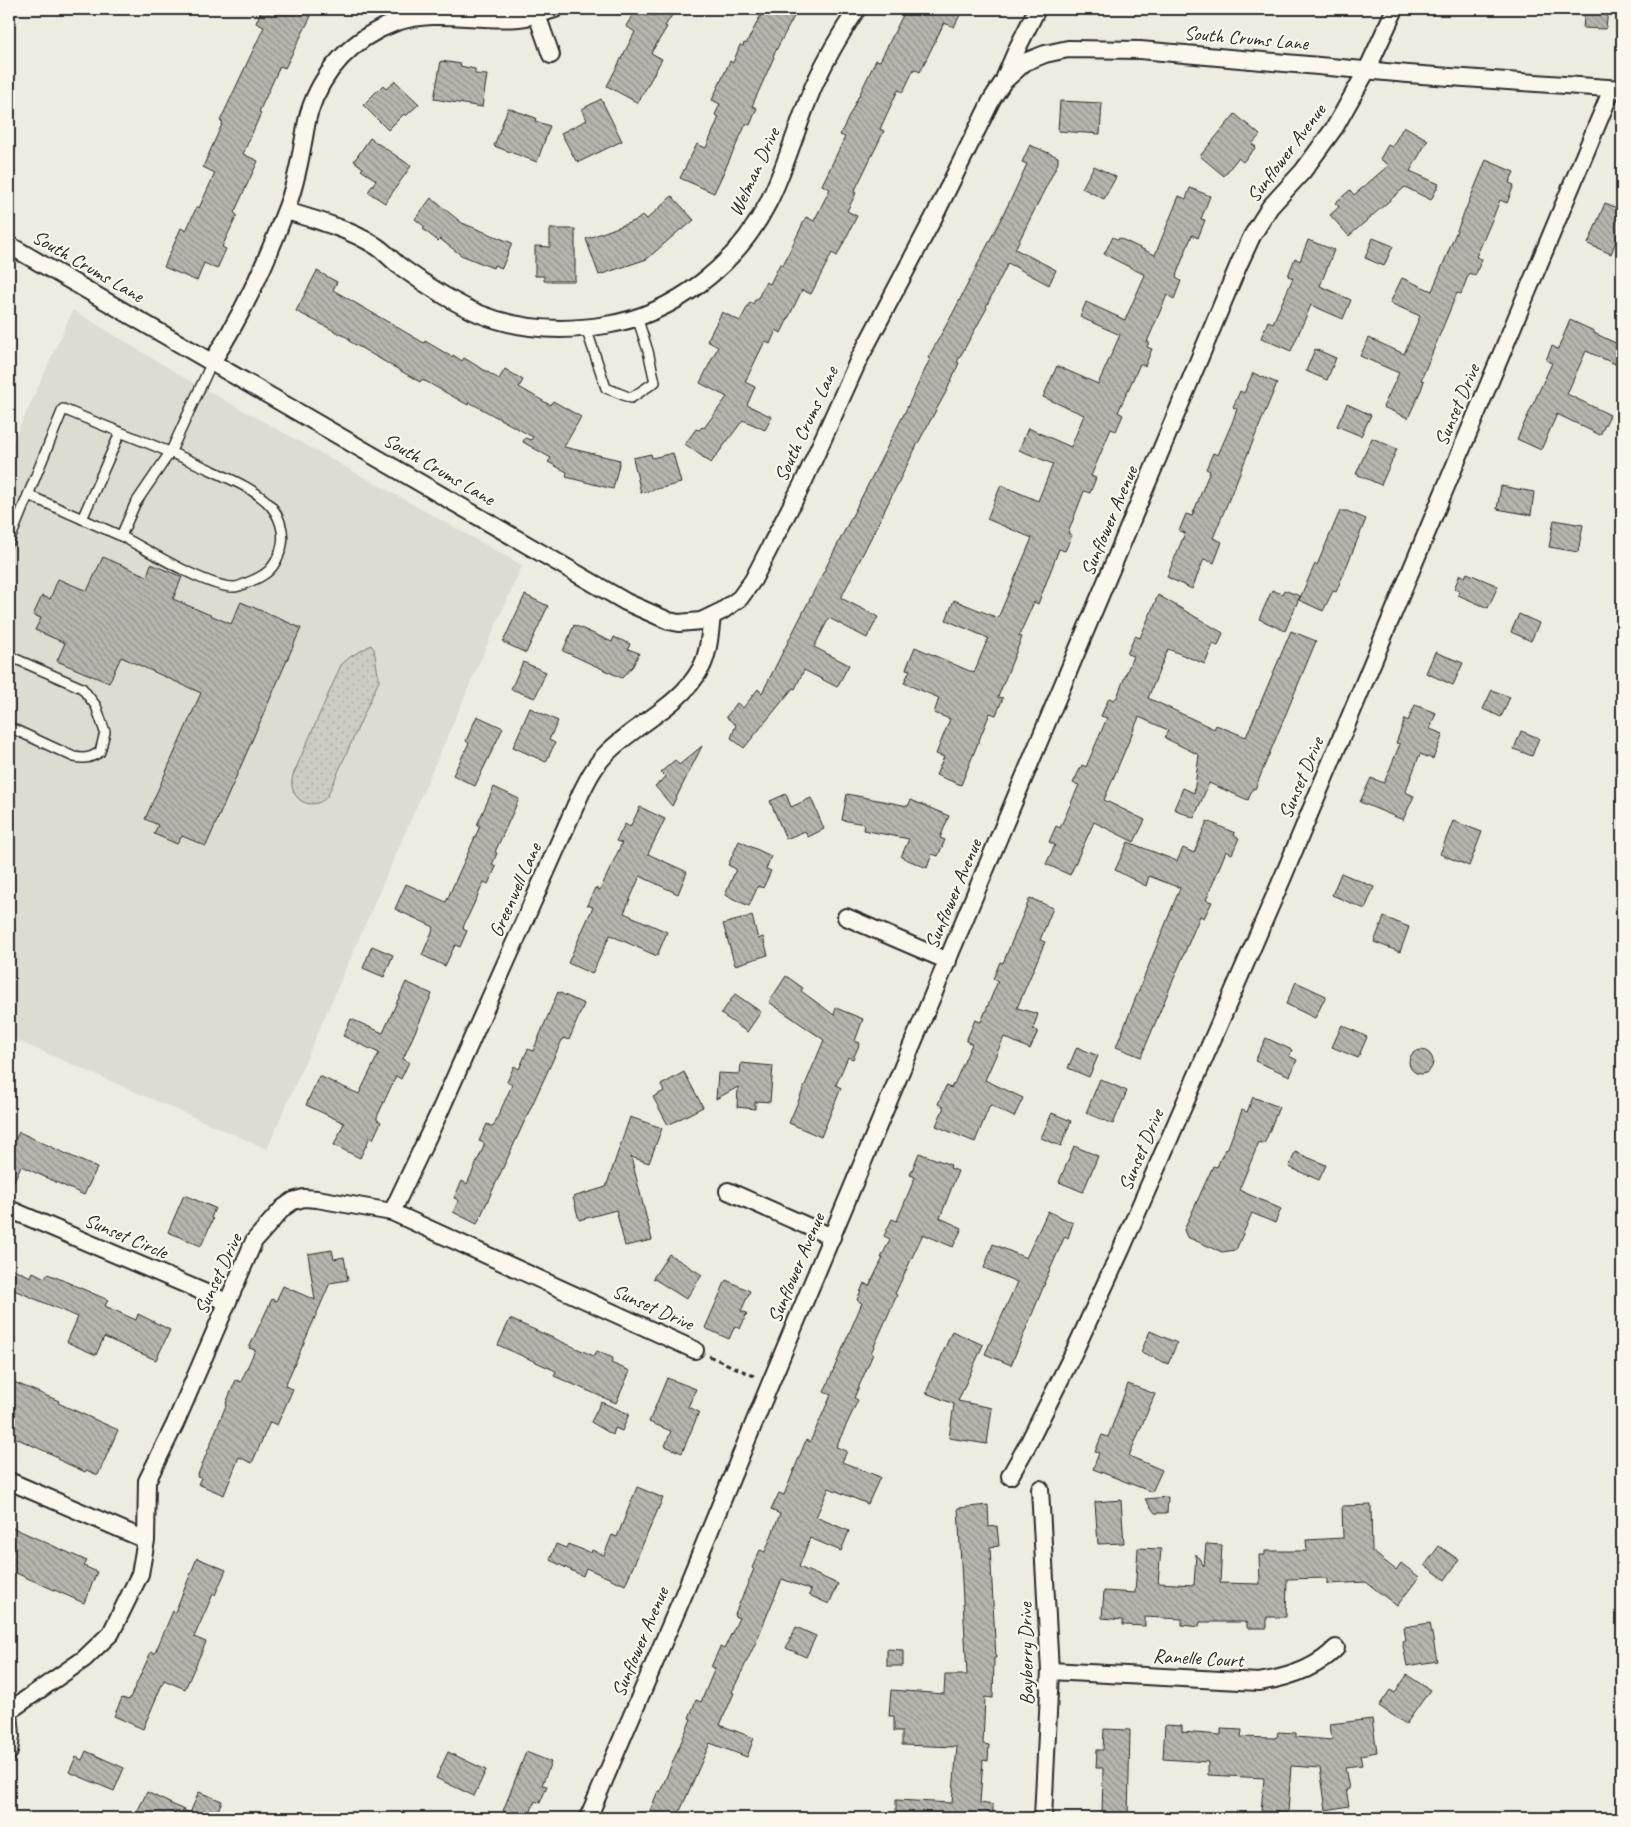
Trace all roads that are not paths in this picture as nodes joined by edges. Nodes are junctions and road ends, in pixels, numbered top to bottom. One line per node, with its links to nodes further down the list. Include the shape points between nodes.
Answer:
1 (555, 9): 6 (street)
2 (857, 9): 13 (street, Welman Drive, via 839,36 816,83 768,202 750,233 706,280 674,301)
3 (1037, 9): 9 (street)
4 (1395, 9): 8 (street, Sunflower Avenue)
5 (394, 15): 6 (street, via 518,18); 11 (street, via 353,46 333,66 319,88 309,114)
6 (537, 15): 7 (street)
7 (551, 55)
8 (1367, 70): 9 (street, South Crums Lane, via 1140,50 1068,49 1025,62); 10 (street, South Crums Lane); 26 (street, Sunflower Avenue, via 1336,127 1270,208 1252,236)
9 (1003, 82): 22 (street, South Crums Lane, via 859,359 804,480 752,580 740,598)
10 (1617, 89): 33 (street, Sunset Drive, via 1283,878 1133,1223 1073,1354)
11 (286, 211): 14 (street, Welman Drive, via 357,235 447,298 481,314 513,324 546,329); 15 (street, via 233,329)
12 (9, 245): 15 (street, South Crums Lane)
13 (637, 317): 14 (street, Welman Drive); 14 (lane, via 655,382 631,398 606,388)
14 (586, 328)
15 (212, 362): 17 (lane); 22 (street, South Crums Lane, via 626,602 679,623 701,621)
16 (120, 433): 17 (lane); 18 (lane, via 63,409); 19 (lane)
17 (171, 451): 20 (lane, via 135,504); 20 (lane, via 250,488 267,502 277,515 283,532 278,560 265,575 236,587 217,584)
18 (28, 495): 19 (lane); 21 (lane)
19 (82, 519): 20 (lane)
20 (121, 536)
21 (9, 542)
22 (712, 616): 29 (street, Greenwell Lane, via 702,668 686,690 605,755 592,772)
23 (9, 656): 24 (lane, via 82,688 96,706 105,732 100,752 83,759)
24 (9, 727)
25 (846, 917): 26 (street)
26 (948, 961): 30 (street, Sunflower Avenue)
27 (728, 1191): 30 (street)
28 (9, 1209): 31 (street, Sunset Circle)
29 (392, 1212): 31 (street, Sunset Drive, via 317,1198 293,1201 282,1208 254,1241); 32 (street, Sunset Drive)
30 (832, 1238): 41 (street, Sunflower Avenue)
31 (228, 1302): 36 (street, Sunset Drive, via 147,1481)
32 (695, 1350)
33 (1010, 1476)
34 (9, 1481): 36 (street)
35 (1040, 1489): 38 (street, Bayberry Drive)
36 (146, 1540): 39 (street, Sunset Drive, via 140,1574 111,1633 84,1659)
37 (1336, 1648): 38 (street, Ranelle Court, via 1328,1657 1298,1672 1259,1682)
38 (1050, 1671): 42 (street, Bayberry Drive)
39 (9, 1711): 40 (street, Sunset Drive)
40 (9, 1752)
41 (588, 1818)
42 (1043, 1818)

